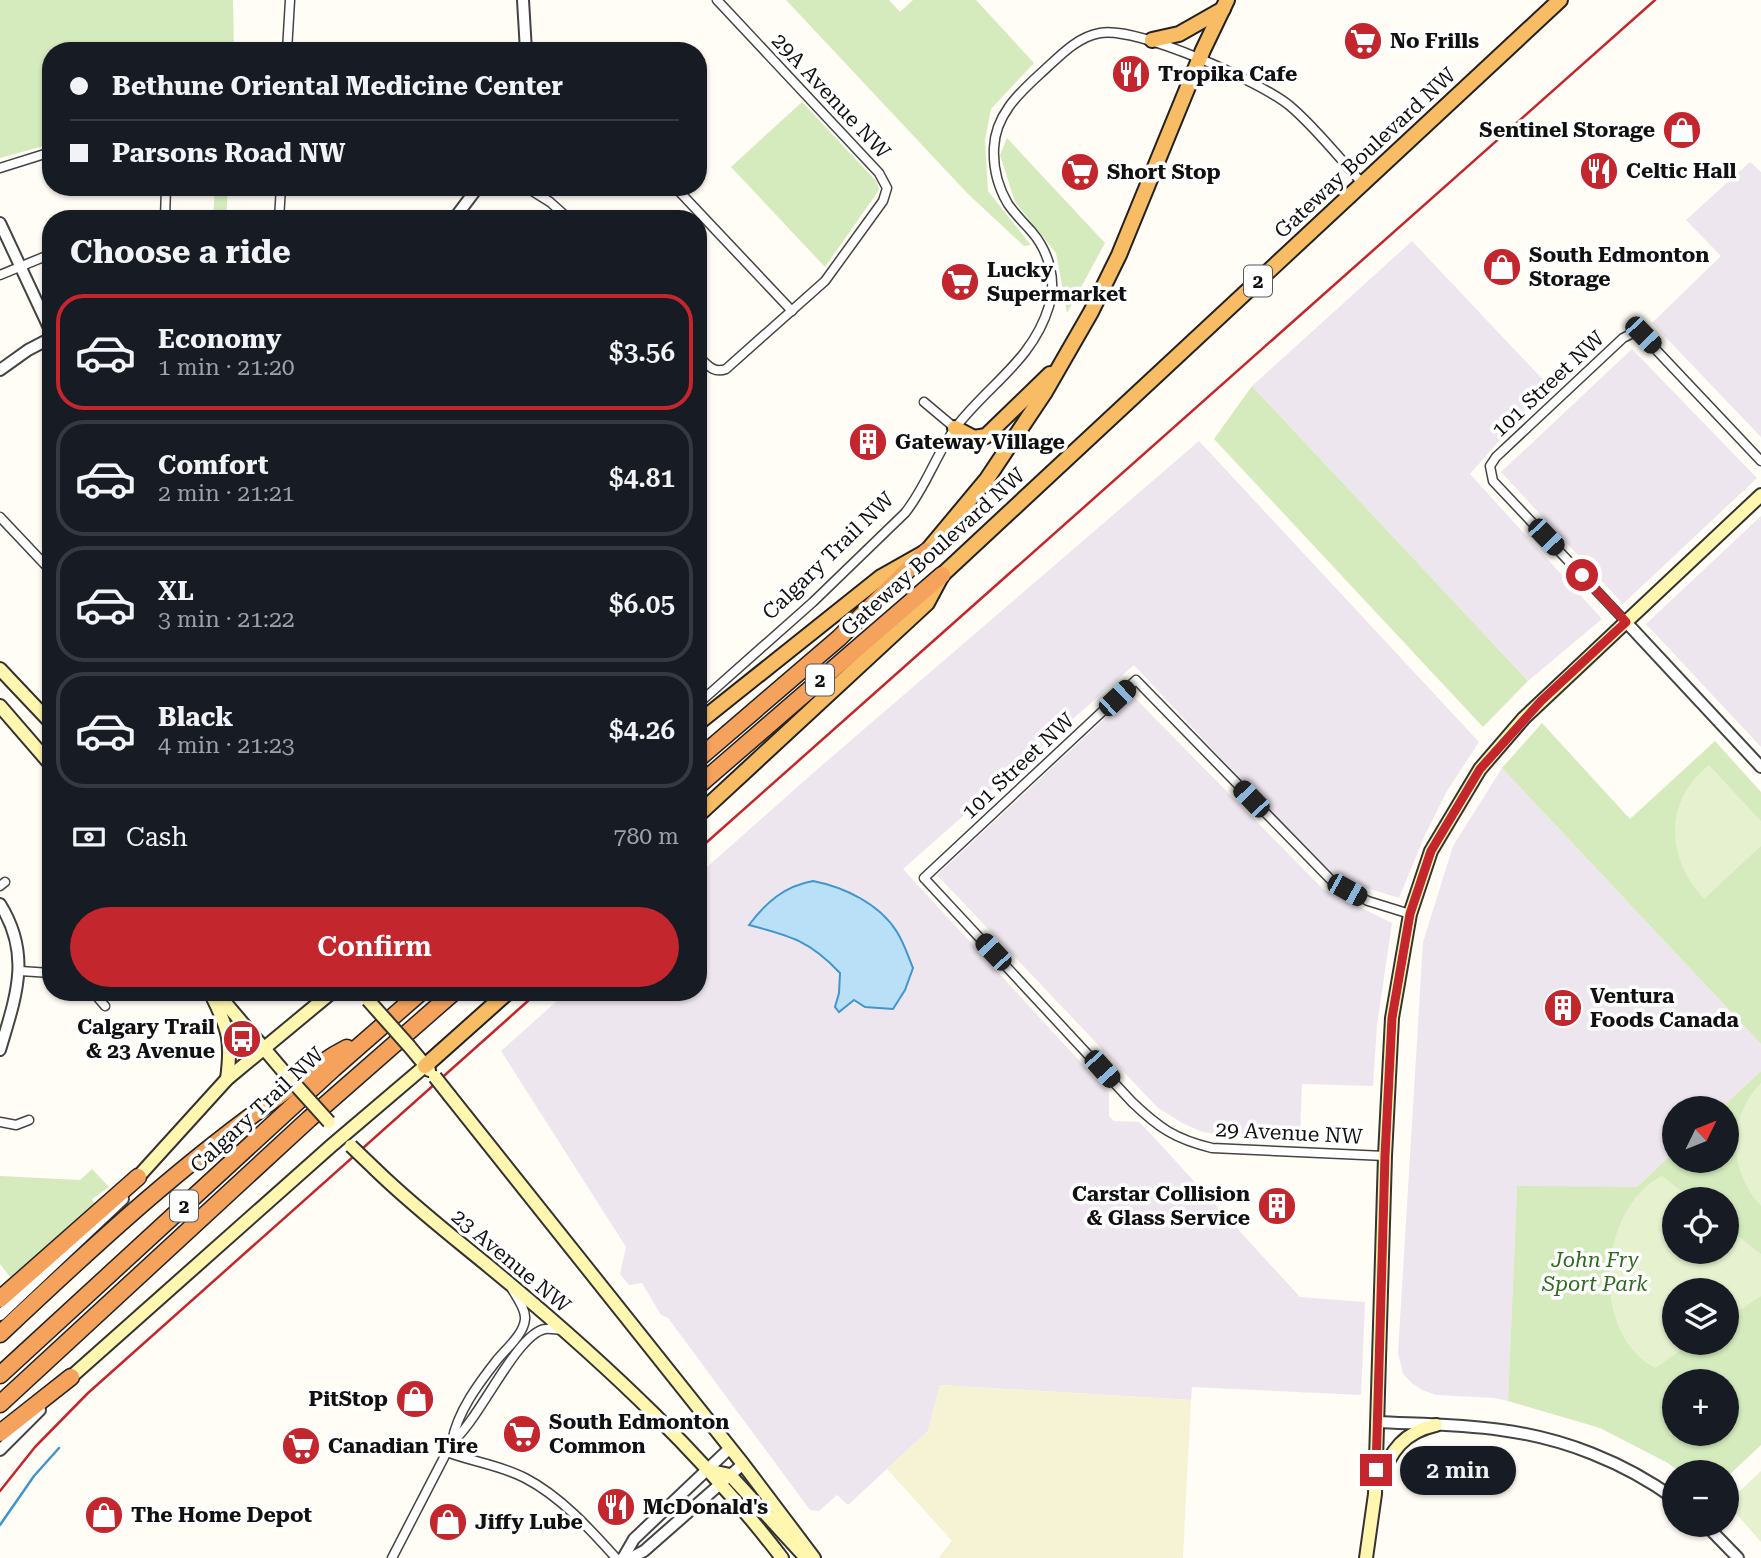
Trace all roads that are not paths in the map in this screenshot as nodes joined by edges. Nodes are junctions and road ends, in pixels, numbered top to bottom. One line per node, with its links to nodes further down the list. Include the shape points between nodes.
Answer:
1 (290, 0): 7 (street)
2 (523, 0): 8 (street)
3 (717, 0): 22 (street, 29A Avenue NW, via 887,188 883,201 828,278)
4 (1560, 0): 12 (highway, Gateway Boulevard NW / 2)
5 (1225, 4): 6 (highway, via 1179,34); 9 (highway, 2)
6 (1152, 40): 9 (street, Calgary Trail NW); 29 (street, Calgary Trail NW, via 1114,32 1082,39 1018,94 1001,118 993,145 998,183 1010,207 1041,245 1051,269 1052,294 1027,350)
7 (288, 42)
8 (525, 42)
9 (1199, 60): 12 (street, Calgary Trail NW, via 1282,100); 25 (highway, 2, via 1119,255)
10 (42, 155): 11 (street)
11 (0, 168)
12 (1363, 184): 35 (highway, Gateway Boulevard NW / 2)
13 (540, 196): 15 (street)
14 (683, 196): 16 (street)
15 (559, 210)
16 (697, 210)
17 (707, 221): 22 (street)
18 (0, 223): 20 (street)
19 (42, 257): 20 (street)
20 (20, 265): 21 (street); 23 (street)
21 (0, 275)
22 (792, 311): 26 (street, via 729,367 719,371)
23 (42, 313)
24 (42, 343): 27 (street)
25 (1066, 358): 29 (highway, via 986,436 974,438); 33 (highway, 2, via 999,461)
26 (707, 365)
27 (0, 370)
28 (924, 402): 29 (street)
29 (955, 428): 38 (street, Calgary Trail NW, via 905,513)
30 (1761, 461): 36 (street, 101 Street NW, via 1643,335 1633,334 1623,338 1496,457 1490,466 1493,481)
31 (1761, 495): 36 (main road)
32 (0, 517): 34 (street)
33 (927, 551): 41 (highway, via 881,577); 42 (highway, 2, via 839,638)
34 (42, 561)
35 (942, 575): 45 (highway, Gateway Boulevard NW / 2); 46 (highway, via 927,603)
36 (1626, 622): 44 (street); 49 (main road, via 1541,701 1480,769 1431,851)
37 (0, 669): 40 (main road)
38 (707, 696)
39 (0, 706): 43 (main road)
40 (42, 713)
41 (707, 716)
42 (707, 751)
43 (42, 755)
44 (1761, 767)
45 (707, 778)
46 (707, 807)
47 (924, 878): 49 (street, 101 Street NW, via 1136,680 1332,881 1368,901); 69 (street, 29 Avenue NW, via 1132,1102 1168,1133 1212,1148)
48 (0, 904): 50 (street, via 16,939)
49 (1410, 914): 69 (main road, via 1392,1018)
50 (20, 971): 51 (street); 63 (street)
51 (42, 972)
52 (101, 1001): 60 (street)
53 (217, 1001): 65 (main road, via 231,1049)
54 (221, 1001): 62 (main road, 23 Avenue NW)
55 (321, 1001): 62 (main road)
56 (369, 1001): 64 (main road, 23 Avenue NW, bridge)
57 (410, 1001): 61 (highway, Calgary Trail NW / 2)
58 (444, 1001): 78 (highway, 2)
59 (499, 1001): 64 (highway)
60 (106, 1006)
61 (368, 1037): 75 (highway, via 321,1062 210,1147); 76 (highway, Calgary Trail NW / 2)
62 (263, 1048): 65 (main road); 68 (main road, 23 Avenue NW, bridge)
63 (0, 1050)
64 (430, 1071): 68 (main road); 83 (main road, 23 Avenue NW, bridge)
65 (227, 1079): 70 (main road)
66 (29, 1120): 67 (street, via 16,1125)
67 (0, 1122)
68 (347, 1141): 71 (main road, 23 Avenue NW, bridge, via 401,1195); 77 (main road)
69 (1385, 1156): 79 (main road)
70 (138, 1177): 72 (highway); 73 (street, via 113,1210)
71 (510, 1284): 74 (main road, 23 Avenue NW); 82 (street, via 524,1312 524,1323 473,1395)
72 (0, 1299)
73 (0, 1315)
74 (564, 1331): 82 (street, via 548,1328 532,1336 503,1371 463,1434); 87 (main road, 23 Avenue NW)
75 (0, 1334)
76 (0, 1375)
77 (71, 1377): 81 (highway); 84 (street)
78 (0, 1404)
79 (1377, 1422): 80 (street); 90 (main road)
80 (1436, 1425): 89 (street, via 1501,1430 1570,1446); 90 (main road, via 1400,1442 1385,1465)
81 (0, 1433)
82 (452, 1442): 85 (street)
83 (730, 1448): 86 (main road, 23 Avenue NW); 87 (street)
84 (0, 1450)
85 (447, 1452): 92 (street); 93 (street, via 534,1483)
86 (743, 1464): 88 (street); 98 (main road, 23 Avenue NW)
87 (707, 1470): 88 (main road); 94 (street, via 634,1539)
88 (725, 1480): 95 (street, via 644,1552); 96 (main road); 97 (main road)
89 (1662, 1491)
90 (1375, 1494): 99 (main road)
91 (1718, 1537): 100 (street)
92 (392, 1558)
93 (616, 1558)
94 (623, 1558)
95 (631, 1558)
96 (782, 1558)
97 (806, 1558)
98 (814, 1558)
99 (1366, 1558)
100 (1738, 1558)

